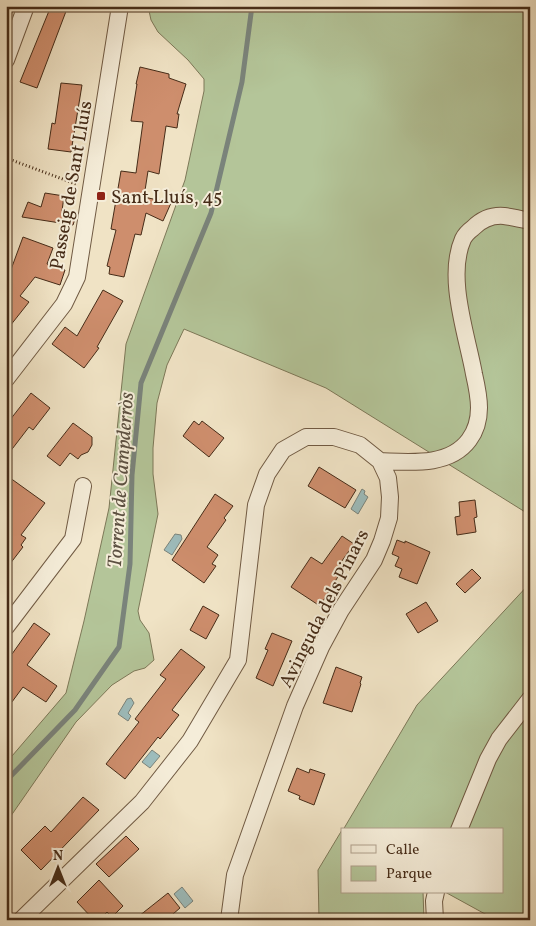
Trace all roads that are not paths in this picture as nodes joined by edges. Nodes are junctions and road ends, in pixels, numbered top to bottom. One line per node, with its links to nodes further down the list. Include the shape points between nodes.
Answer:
1 (26, 6): 3 (street)
2 (120, 6): 5 (street, Passeig de Sant Lluís, via 76,277 64,304)
3 (6, 60)
4 (530, 221): 6 (street, via 488,217 463,237 458,253 457,295 480,411 468,442 437,460 417,463)
5 (6, 379)
6 (380, 461): 12 (street, via 360,446 334,437 306,436 284,450 267,474 256,504 238,660 190,741 142,802); 13 (street, Avinguda dels Pinars, via 388,478 390,497 389,518 382,541 321,647 295,706 235,875)
7 (83, 486): 8 (street, via 73,539)
8 (6, 627)
9 (530, 699): 10 (street, via 488,759)
10 (459, 828)
11 (436, 894): 14 (street)
12 (21, 920)
13 (228, 920)
14 (435, 920)

